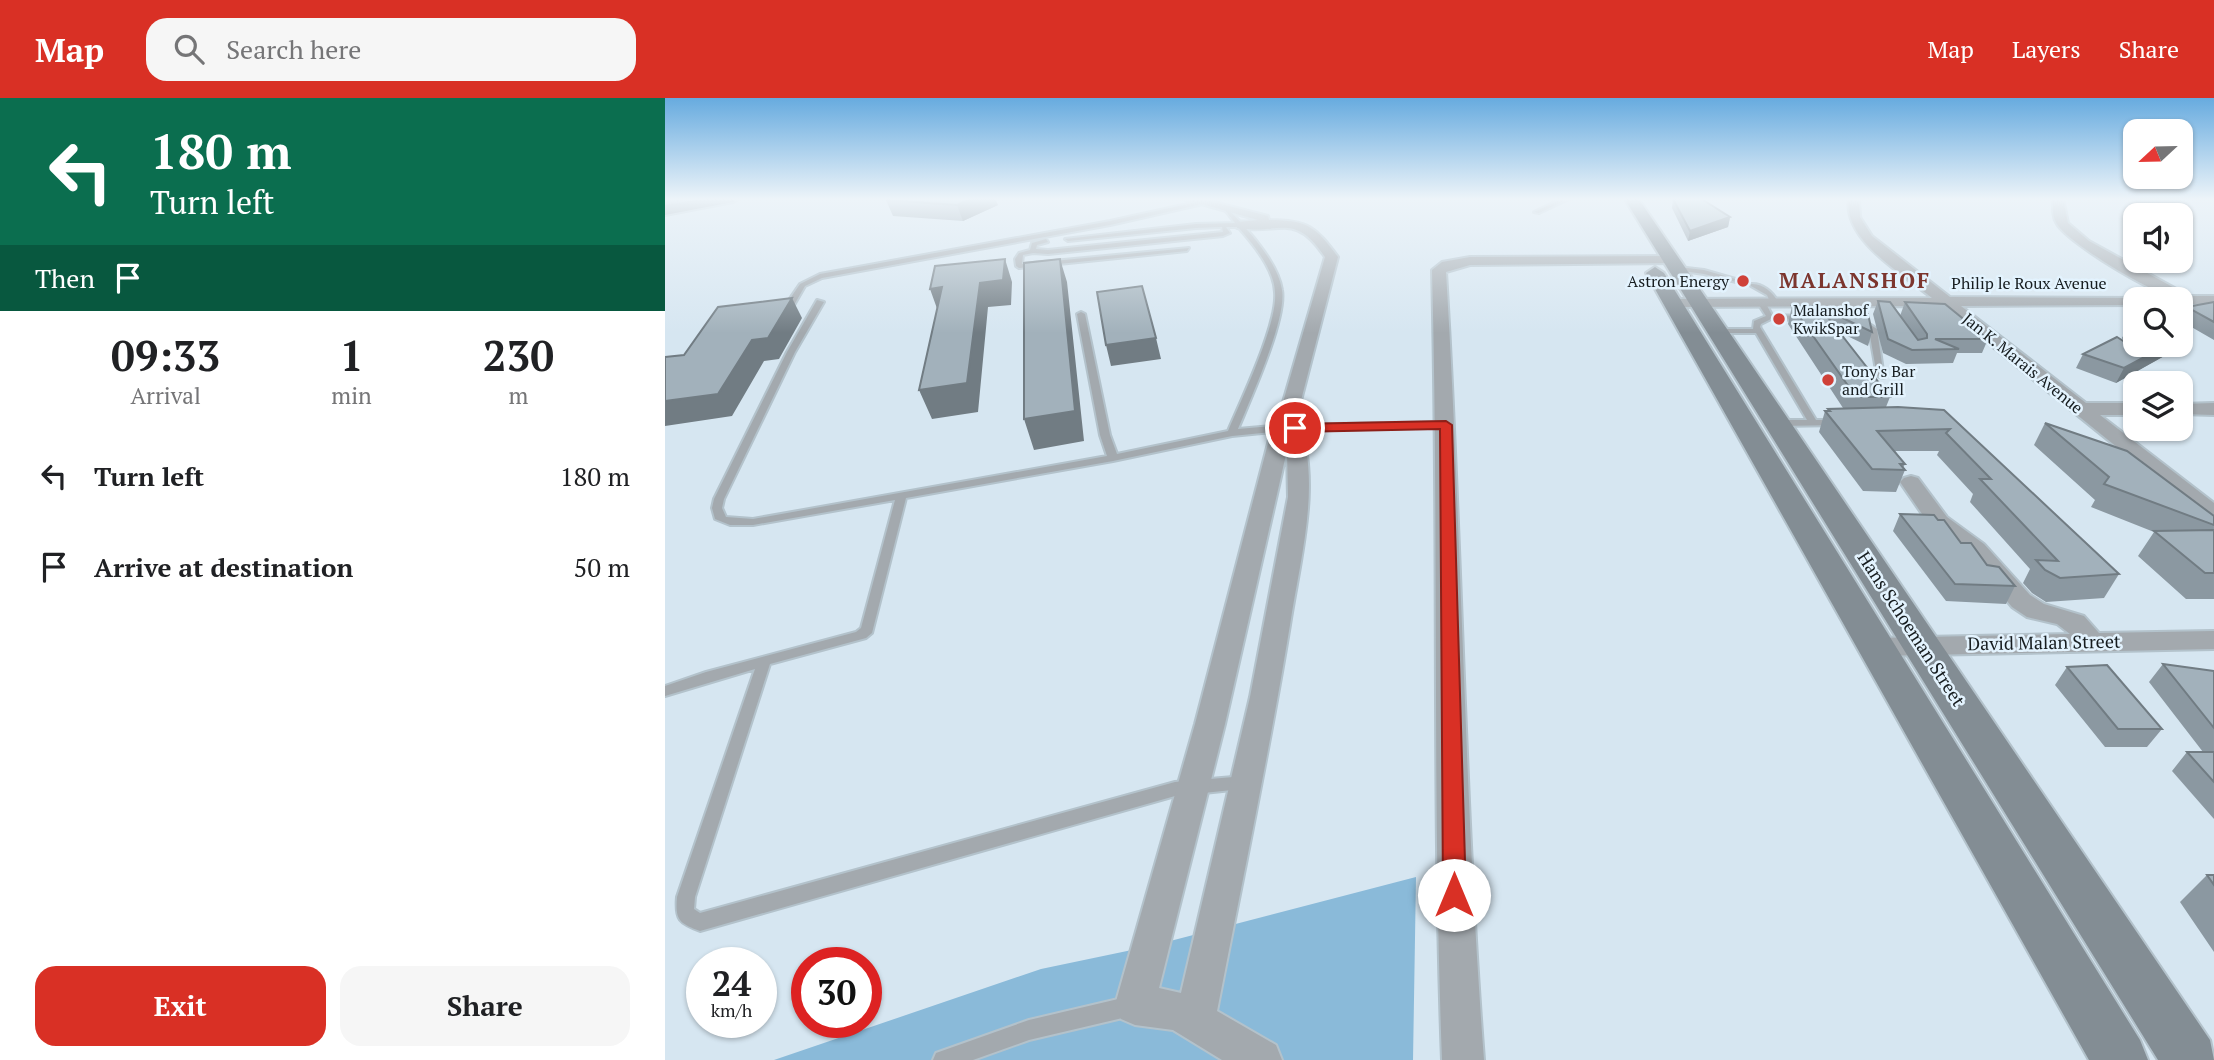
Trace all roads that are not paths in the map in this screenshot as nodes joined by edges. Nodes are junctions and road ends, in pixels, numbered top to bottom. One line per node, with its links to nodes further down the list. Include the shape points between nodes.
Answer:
1 (1003, 243): 24 (lane, via 820,276 802,285)
2 (1038, 243): 11 (lane)
3 (1141, 243): 11 (lane)
4 (1252, 243): 42 (lane, via 1273,276 1279,296 1276,319)
5 (1322, 243): 40 (street, via 1332,257)
6 (1641, 243): 12 (main road, Hans Schoeman Street)
7 (1655, 243): 12 (main road, Hans Schoeman Street)
8 (1872, 243): 18 (street, Jan K. Marais Avenue)
9 (2086, 243): 15 (street)
10 (1187, 249): 11 (lane, via 1019,266 1021,254)
11 (1033, 251)
12 (1666, 263): 13 (lane); 21 (main road, Hans Schoeman Street); 41 (street, via 1470,261 1442,268)
13 (1736, 280)
14 (1753, 285): 22 (lane, via 1770,294)
15 (2159, 287)
16 (2193, 300): 17 (street)
17 (2214, 300)
18 (1946, 301): 19 (street, Philip le Roux Avenue); 23 (street, Philip le Roux Avenue); 33 (street, Jan K. Marais Avenue)
19 (2123, 301)
20 (820, 302): 45 (lane, via 719,499 720,519 753,522)
21 (1686, 302): 22 (street, Philip le Roux Avenue); 30 (main road, Hans Schoeman Street); 53 (main road, Hans Schoeman Street)
22 (1768, 302): 23 (street, Philip le Roux Avenue); 27 (lane)
23 (1883, 302): 26 (lane)
24 (792, 303)
25 (1081, 314): 43 (lane)
26 (1893, 316)
27 (1770, 317): 28 (lane); 31 (lane, via 1757,323)
28 (1819, 319)
29 (1843, 320): 32 (lane, via 1865,322 1873,329)
30 (1717, 331): 31 (lane); 37 (main road, Hans Schoeman Street)
31 (1759, 331): 38 (lane)
32 (1881, 376)
33 (2080, 409): 34 (street); 46 (street, Jan K. Marais Avenue)
34 (2123, 409)
35 (2193, 409): 36 (street)
36 (2214, 409)
37 (1777, 423): 38 (lane); 53 (main road, Hans Schoeman Street)
38 (1814, 423): 39 (lane)
39 (1851, 423)
40 (1288, 424): 41 (lane); 42 (lane); 47 (street, via 1299,497); 48 (street)
41 (1446, 425): 62 (street, via 1455,922)
42 (1232, 433): 43 (lane)
43 (1112, 457): 45 (lane)
44 (1911, 482): 52 (street, via 1939,522 1976,549 2021,601 2035,611 2075,622)
45 (901, 497): 54 (lane, via 867,630 854,639)
46 (2214, 514)
47 (1294, 521): 48 (street); 50 (street)
48 (1260, 522): 49 (street)
49 (1236, 618): 50 (street); 57 (street)
50 (1278, 618): 56 (street)
51 (2214, 640): 52 (street, David Malan Street)
52 (2092, 642): 53 (street, David Malan Street)
53 (1899, 646): 63 (main road, Hans Schoeman Street); 64 (main road, Hans Schoeman Street)
54 (764, 662): 55 (lane); 57 (lane, via 686,897 685,912 700,922 1116,804)
55 (665, 691)
56 (1245, 783): 57 (lane); 59 (street)
57 (1193, 787): 58 (street)
58 (1135, 1005): 59 (street, via 1173,1010); 60 (lane, via 1029,1030)
59 (1195, 1019): 61 (street)
60 (943, 1060)
61 (1261, 1060)
62 (1463, 1060)
63 (2120, 1060)
64 (2190, 1060)

